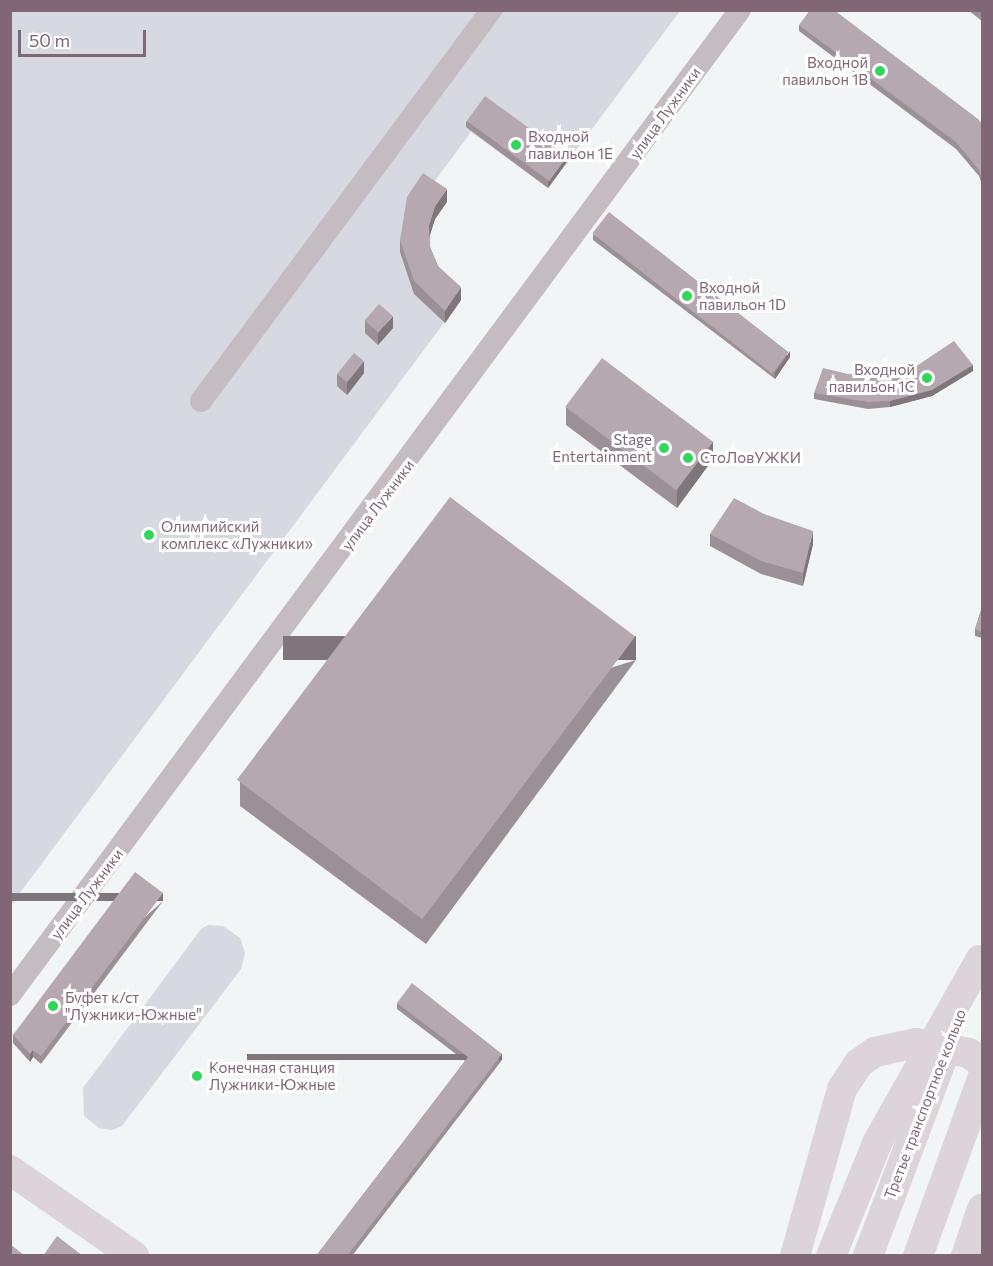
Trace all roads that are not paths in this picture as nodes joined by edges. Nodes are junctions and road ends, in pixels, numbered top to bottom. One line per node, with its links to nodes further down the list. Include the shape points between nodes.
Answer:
1 (491, 10): 3 (street)
2 (740, 10): 5 (street, улица Лужники, via 414,456)
3 (201, 401)
4 (981, 957): 12 (main road, via 877,1143); 13 (main road, Третье транспортное кольцо)
5 (10, 995)
6 (982, 1063): 11 (main road, via 969,1053 916,1043 875,1052 859,1063 842,1089)
7 (982, 1079): 14 (main road)
8 (10, 1170): 10 (main road)
9 (982, 1209): 15 (main road)
10 (134, 1256)
11 (795, 1256)
12 (831, 1256)
13 (868, 1256)
14 (918, 1256)
15 (966, 1256)

